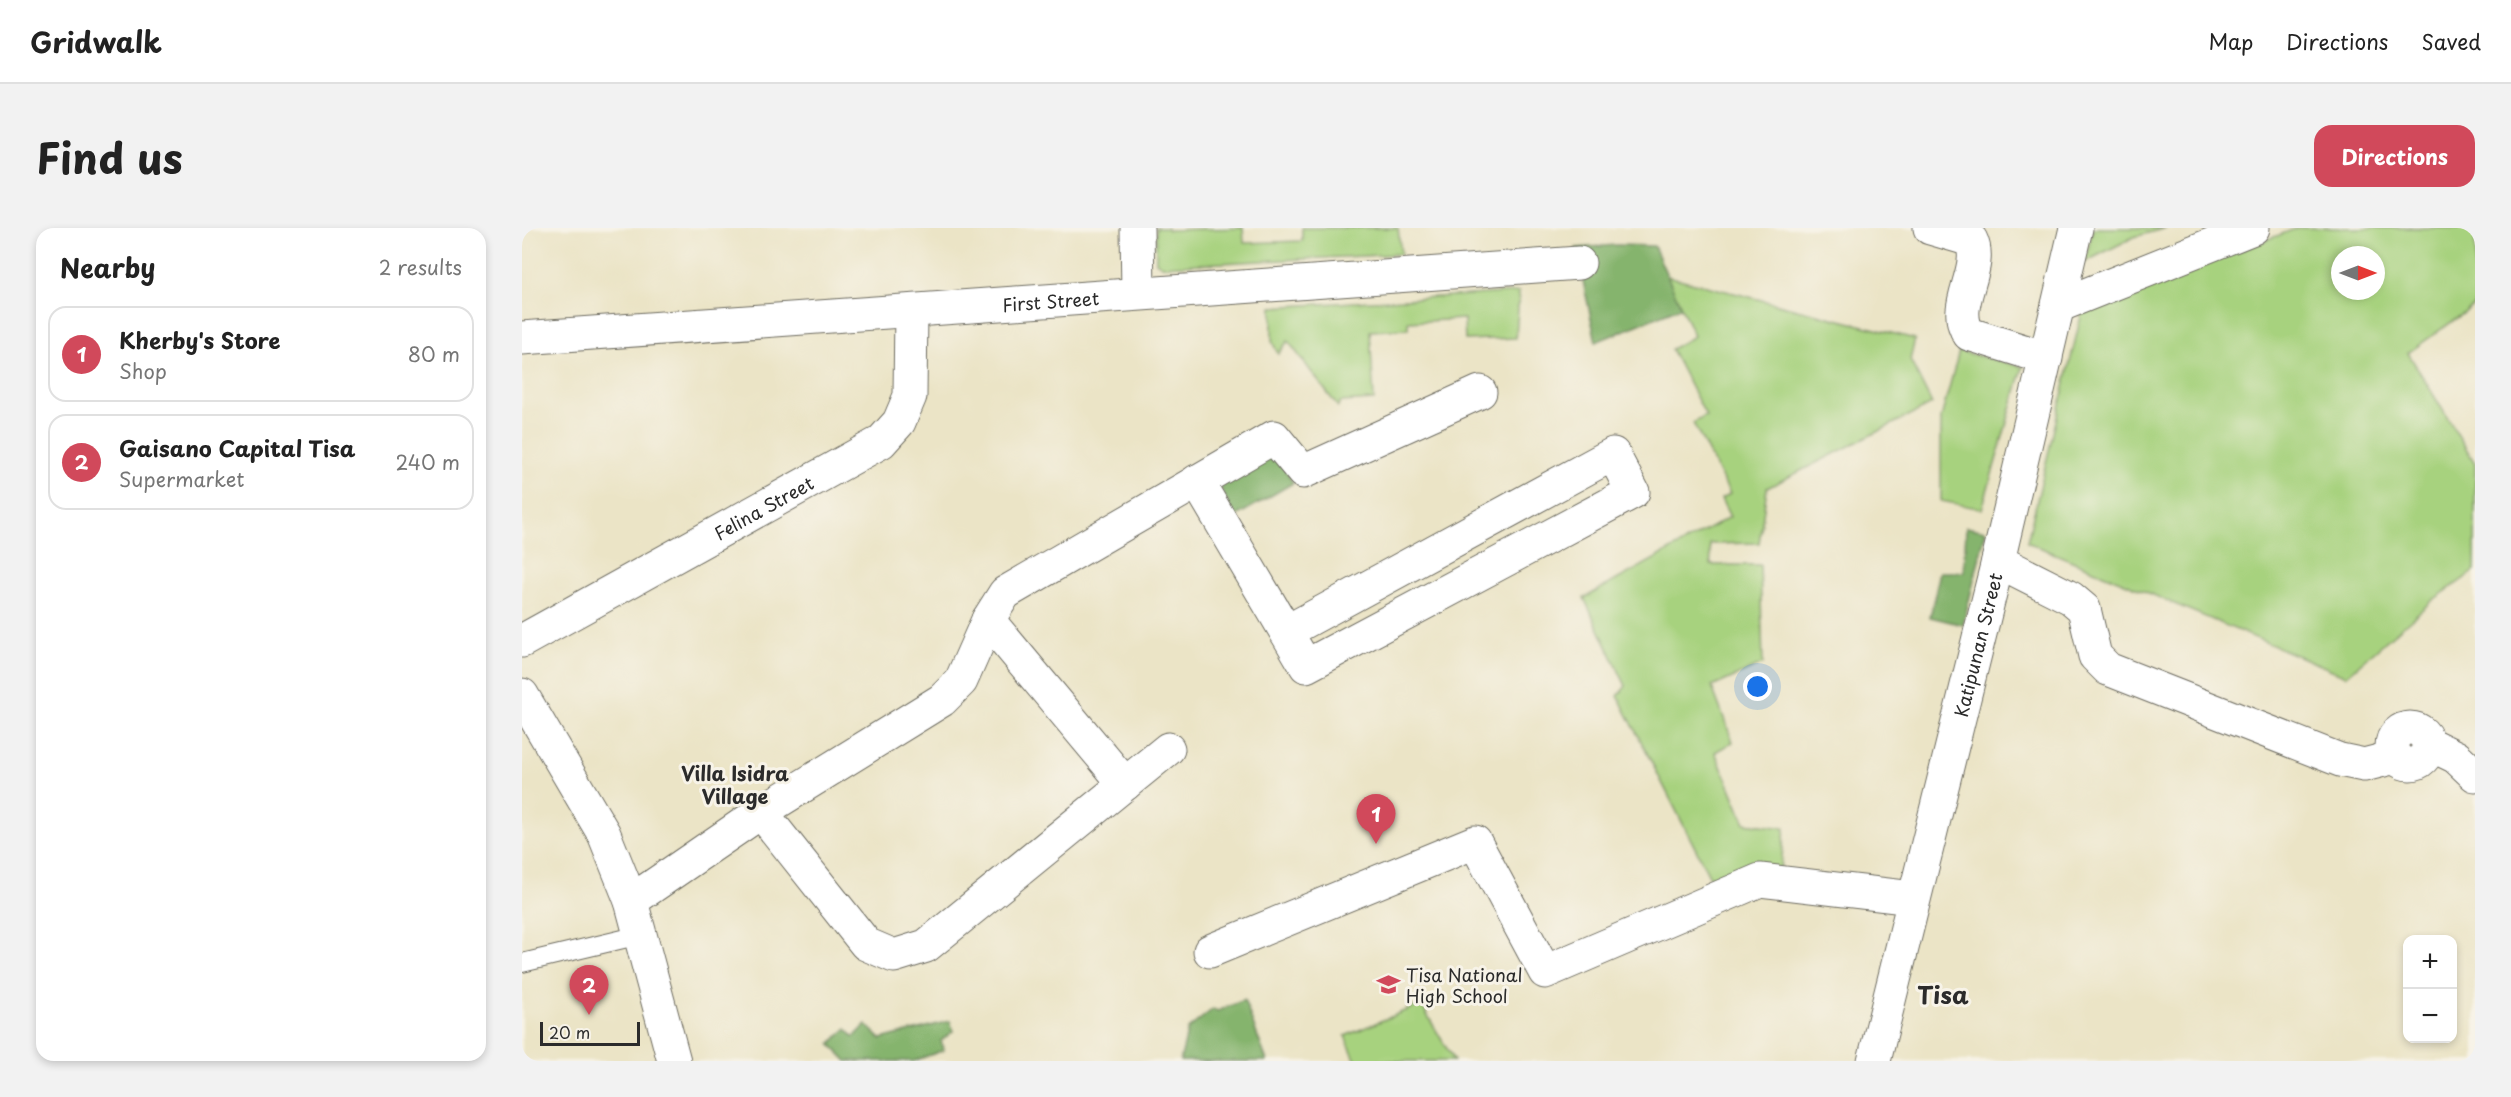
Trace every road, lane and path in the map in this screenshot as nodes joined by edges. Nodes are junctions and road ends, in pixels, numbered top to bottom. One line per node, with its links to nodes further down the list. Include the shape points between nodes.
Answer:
1 (1137, 228): 6 (street)
2 (1930, 228): 10 (street, via 1971,240 1976,251 1962,320 1969,334)
3 (2076, 228): 7 (street, Katipunan Street)
4 (2253, 228): 7 (street)
5 (1579, 263): 6 (street, First Street)
6 (1138, 293): 8 (street, First Street)
7 (2058, 306): 10 (street, Katipunan Street)
8 (911, 311): 9 (street, First Street); 16 (street, Felina Street, via 910,396 898,422 881,442)
9 (522, 338)
10 (2046, 358): 13 (street, Katipunan Street)
11 (1479, 392): 12 (street, via 1303,472 1274,437)
12 (1197, 480): 14 (street, via 1005,593); 15 (street)
13 (1998, 561): 19 (street, via 2071,598 2084,609 2095,656 2108,669 2340,760 2364,765 2395,757 2393,738 2400,730 2418,729 2429,744 2456,758); 22 (street, Katipunan Street)
14 (988, 620): 20 (street); 21 (street, via 961,681 942,700)
15 (1286, 632): 15 (street, via 1306,666 1633,492 1613,454)
16 (522, 641)
17 (522, 695): 23 (street, via 604,834)
18 (1168, 749): 20 (street)
19 (2475, 775)
20 (1125, 784): 21 (street, via 926,946 894,956 866,944)
21 (761, 812): 23 (street)
22 (1913, 898): 25 (street, via 1760,880 1545,972 1475,842); 28 (street, Katipunan Street)
23 (631, 902): 24 (street)
24 (640, 935): 26 (lane); 27 (street)
25 (1210, 951)
26 (522, 963)
27 (674, 1061)
28 (1874, 1061)

